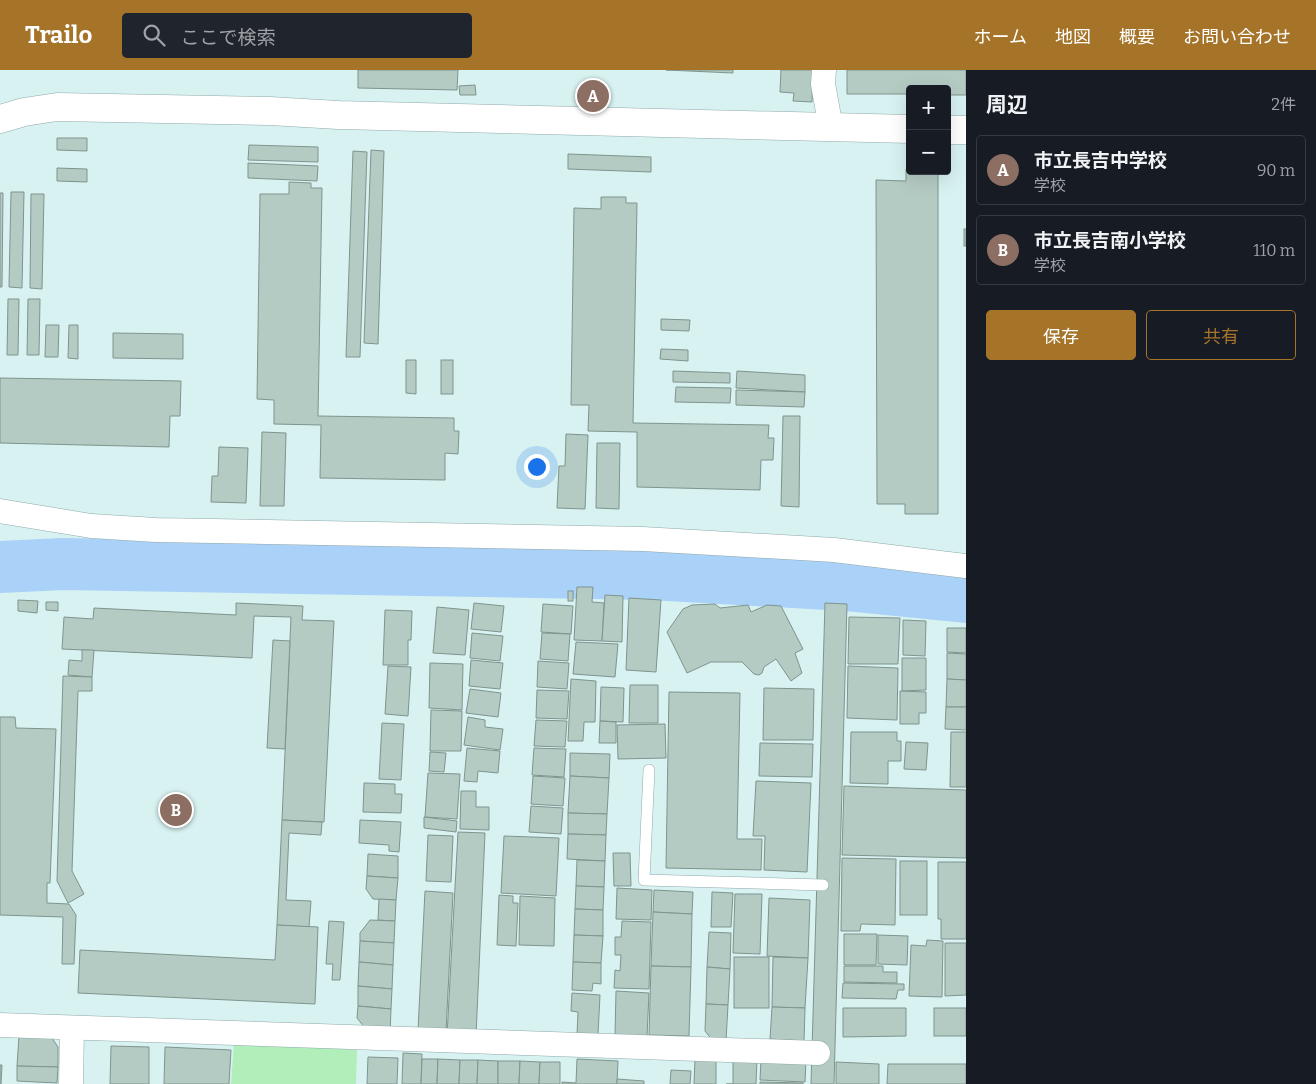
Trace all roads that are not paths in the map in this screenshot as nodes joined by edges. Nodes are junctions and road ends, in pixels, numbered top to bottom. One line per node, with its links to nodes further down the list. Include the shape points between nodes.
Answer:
1 (824, 70): 3 (street)
2 (0, 119): 3 (street, via 57,107)
3 (831, 128): 4 (street)
4 (906, 129)
5 (951, 130): 6 (street)
6 (966, 130)
7 (0, 511): 8 (street, via 91,526 156,530 643,539 834,550)
8 (966, 566)
9 (648, 770): 10 (lane, via 644,880)
10 (823, 885)
11 (0, 1026): 12 (street)
12 (72, 1028): 13 (street); 14 (street)
13 (818, 1053)
14 (70, 1084)

